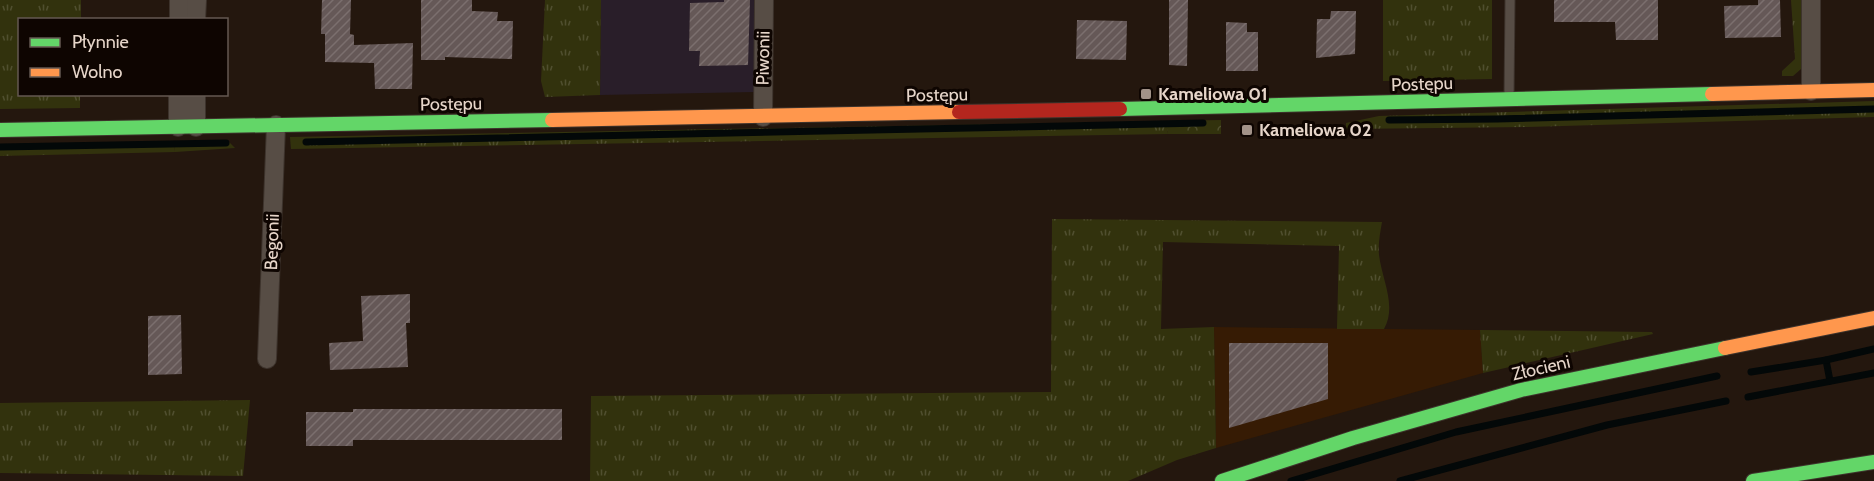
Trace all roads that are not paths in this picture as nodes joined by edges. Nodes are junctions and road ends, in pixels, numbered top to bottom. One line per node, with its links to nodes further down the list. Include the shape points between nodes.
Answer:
1 (179, 0): 6 (street)
2 (196, 0): 7 (street)
3 (764, 0): 13 (street, Piwonii)
4 (1510, 0): 12 (lane)
5 (1811, 0): 9 (street)
6 (179, 18)
7 (196, 18)
8 (1874, 90): 9 (main road, Postępu)
9 (1811, 91): 12 (main road, Postępu)
10 (179, 96): 15 (street)
11 (195, 96): 15 (street)
12 (1509, 99): 13 (main road, Postępu)
13 (763, 117): 14 (main road, Postępu)
14 (276, 125): 15 (main road, Postępu); 18 (street, Begonii)
15 (187, 127): 16 (main road, Postępu)
16 (0, 130)
17 (1874, 318): 20 (main road, Złocieni, via 1521,390)
18 (267, 359)
19 (1874, 462): 21 (main road)
20 (1222, 481)
21 (1753, 481)

